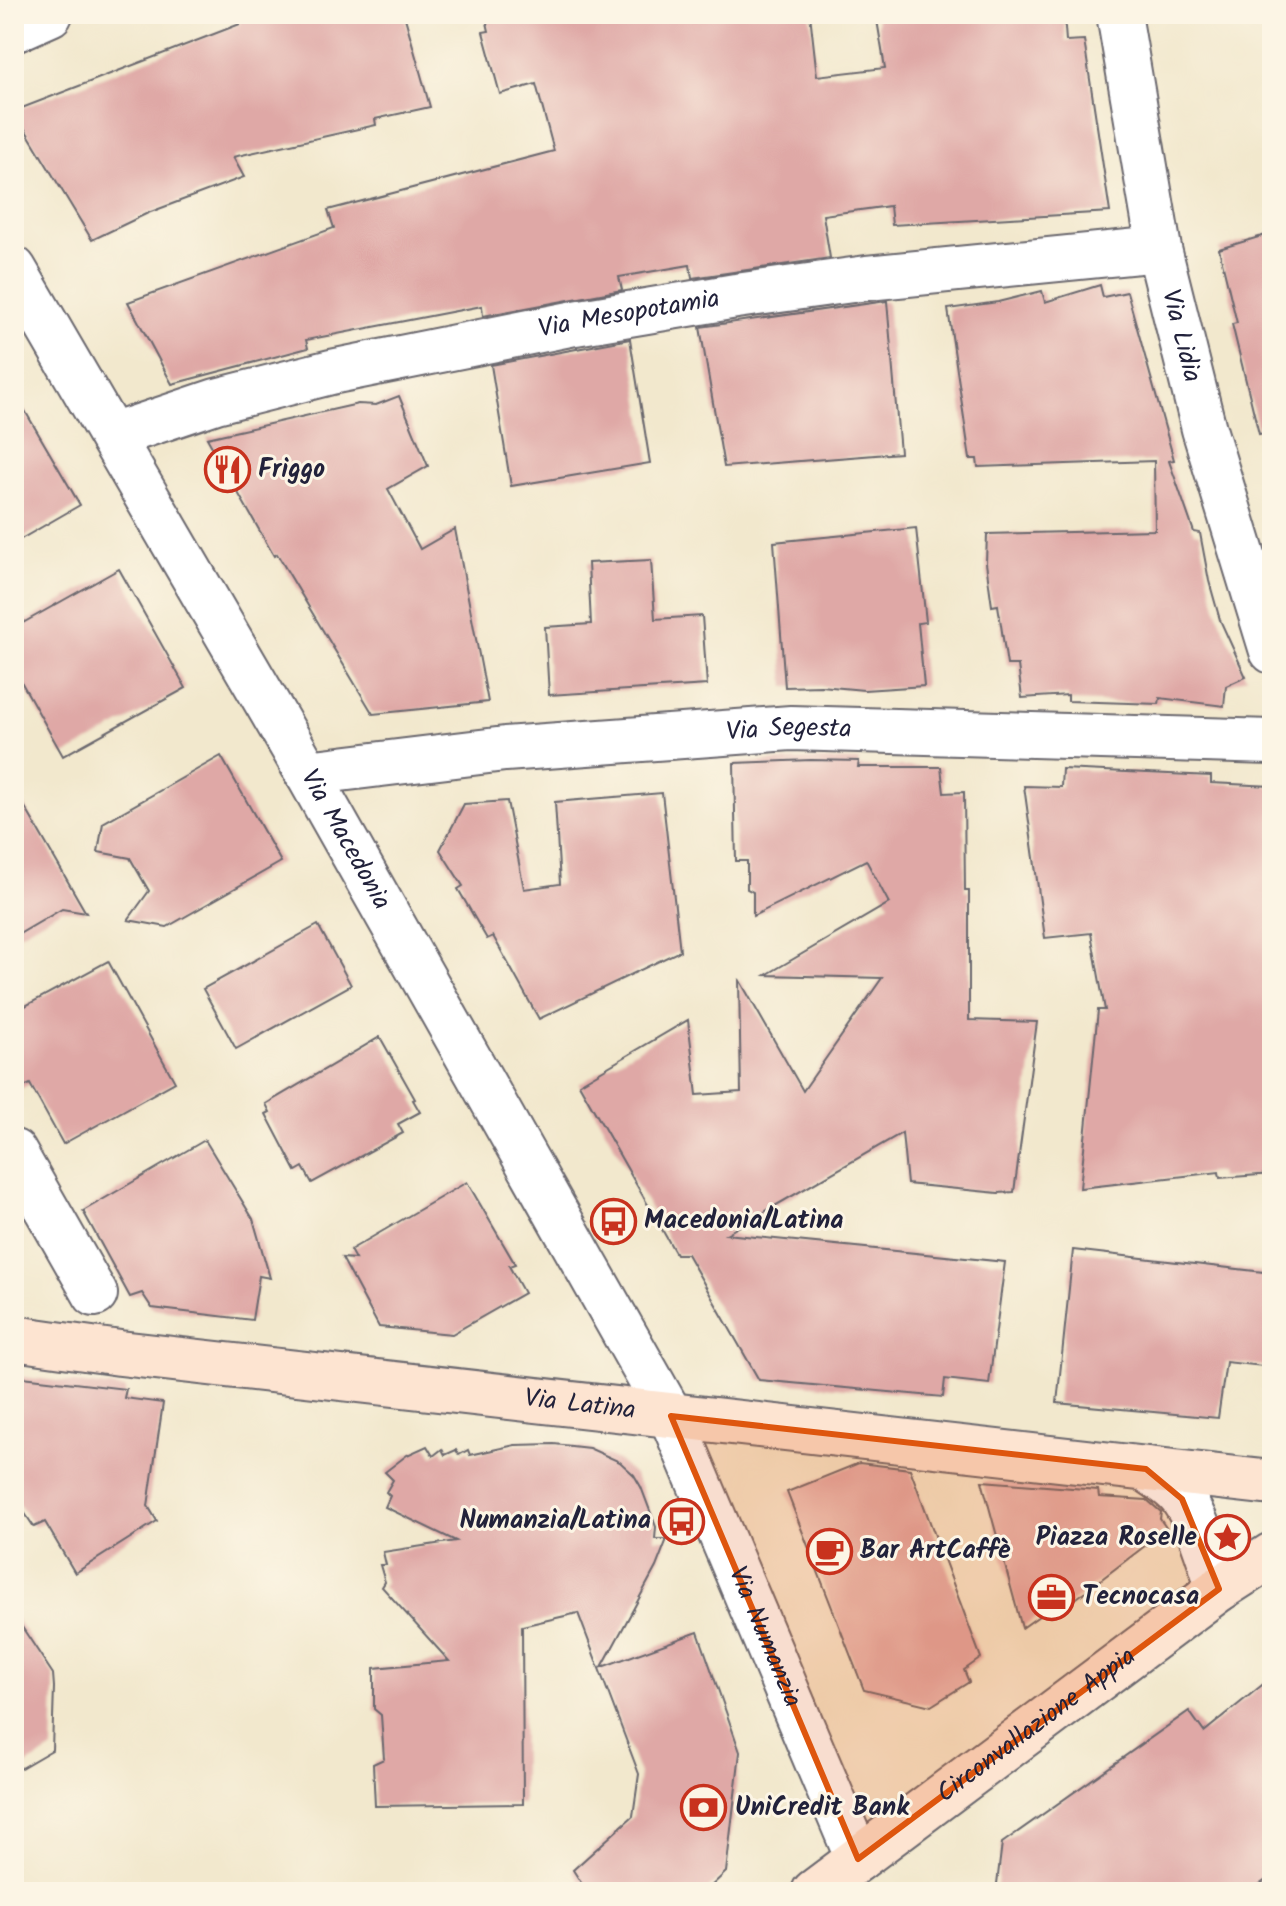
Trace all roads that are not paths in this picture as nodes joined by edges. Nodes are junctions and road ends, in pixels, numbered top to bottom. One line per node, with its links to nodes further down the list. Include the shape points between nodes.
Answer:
1 (50, 14): 3 (street)
2 (1119, 14): 4 (street, Via Lidia)
3 (14, 30)
4 (1159, 249): 7 (street, Via Mesopotamia, via 867,278 575,323 331,372 216,401); 8 (street, Via Lidia, via 1204,429)
5 (14, 269): 6 (street, Via Macedonia)
6 (29, 328): 7 (street, Via Macedonia)
7 (112, 436): 10 (street, Via Macedonia)
8 (1272, 651)
9 (1272, 742): 10 (street, Via Segesta, via 791,728 505,749)
10 (307, 773): 14 (street, Via Macedonia)
11 (14, 1152): 12 (street)
12 (95, 1294)
13 (14, 1338): 14 (street, Via Latina)
14 (671, 1416): 15 (street, Via Latina); 19 (street, Via Numanzia)
15 (1146, 1469): 16 (street); 18 (street, via 1182,1499)
16 (1272, 1483)
17 (1272, 1555): 18 (street)
18 (1219, 1589): 19 (street, Circonvallazione Appia)
19 (866, 1876): 20 (street, Circonvallazione Appia)
20 (814, 1892)

